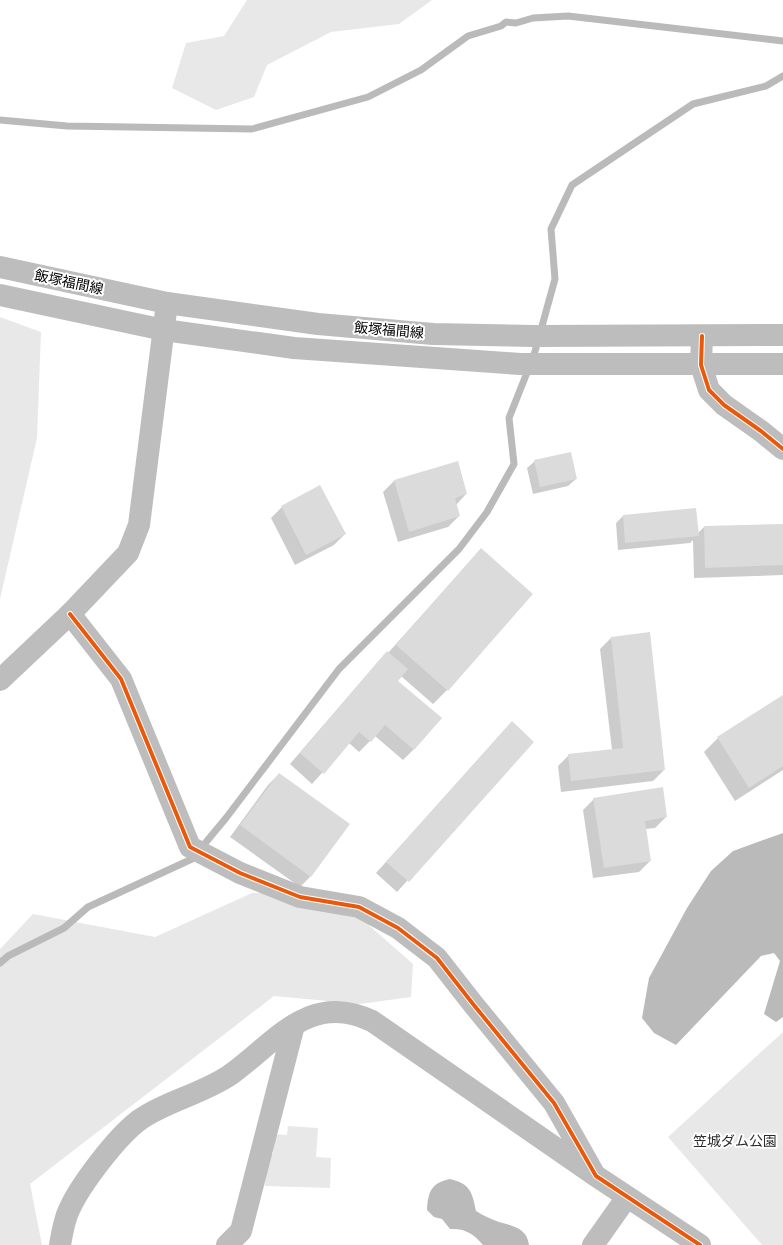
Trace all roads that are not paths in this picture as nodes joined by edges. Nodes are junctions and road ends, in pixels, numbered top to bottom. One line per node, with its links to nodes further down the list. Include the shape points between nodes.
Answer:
1 (0, 267): 3 (main road, 飯塚福間線)
2 (0, 295): 4 (main road, 飯塚福間線)
3 (167, 303): 4 (main road); 6 (main road, 飯塚福間線, via 318,324 433,334)
4 (164, 330): 7 (main road, 飯塚福間線, via 294,348 500,363); 10 (main road, via 139,525 128,552)
5 (783, 335): 6 (main road, 飯塚福間線)
6 (702, 336): 7 (main road)
7 (701, 364): 8 (main road, 飯塚福間線); 9 (main road, via 709,390 724,405)
8 (783, 364)
9 (783, 449)
10 (70, 614): 11 (main road); 13 (main road, via 121,679 190,847 240,873 300,897 360,907 398,928 437,958 554,1103)
11 (0, 680)
12 (294, 1025): 13 (main road, via 320,1013 337,1011 356,1014 372,1021); 15 (main road); 16 (main road, via 208,1088 138,1121 99,1163 82,1187 68,1211)
13 (596, 1176): 14 (main road)
14 (626, 1197): 17 (main road); 18 (main road)
15 (237, 1240)
16 (60, 1245)
17 (593, 1245)
18 (700, 1245)

